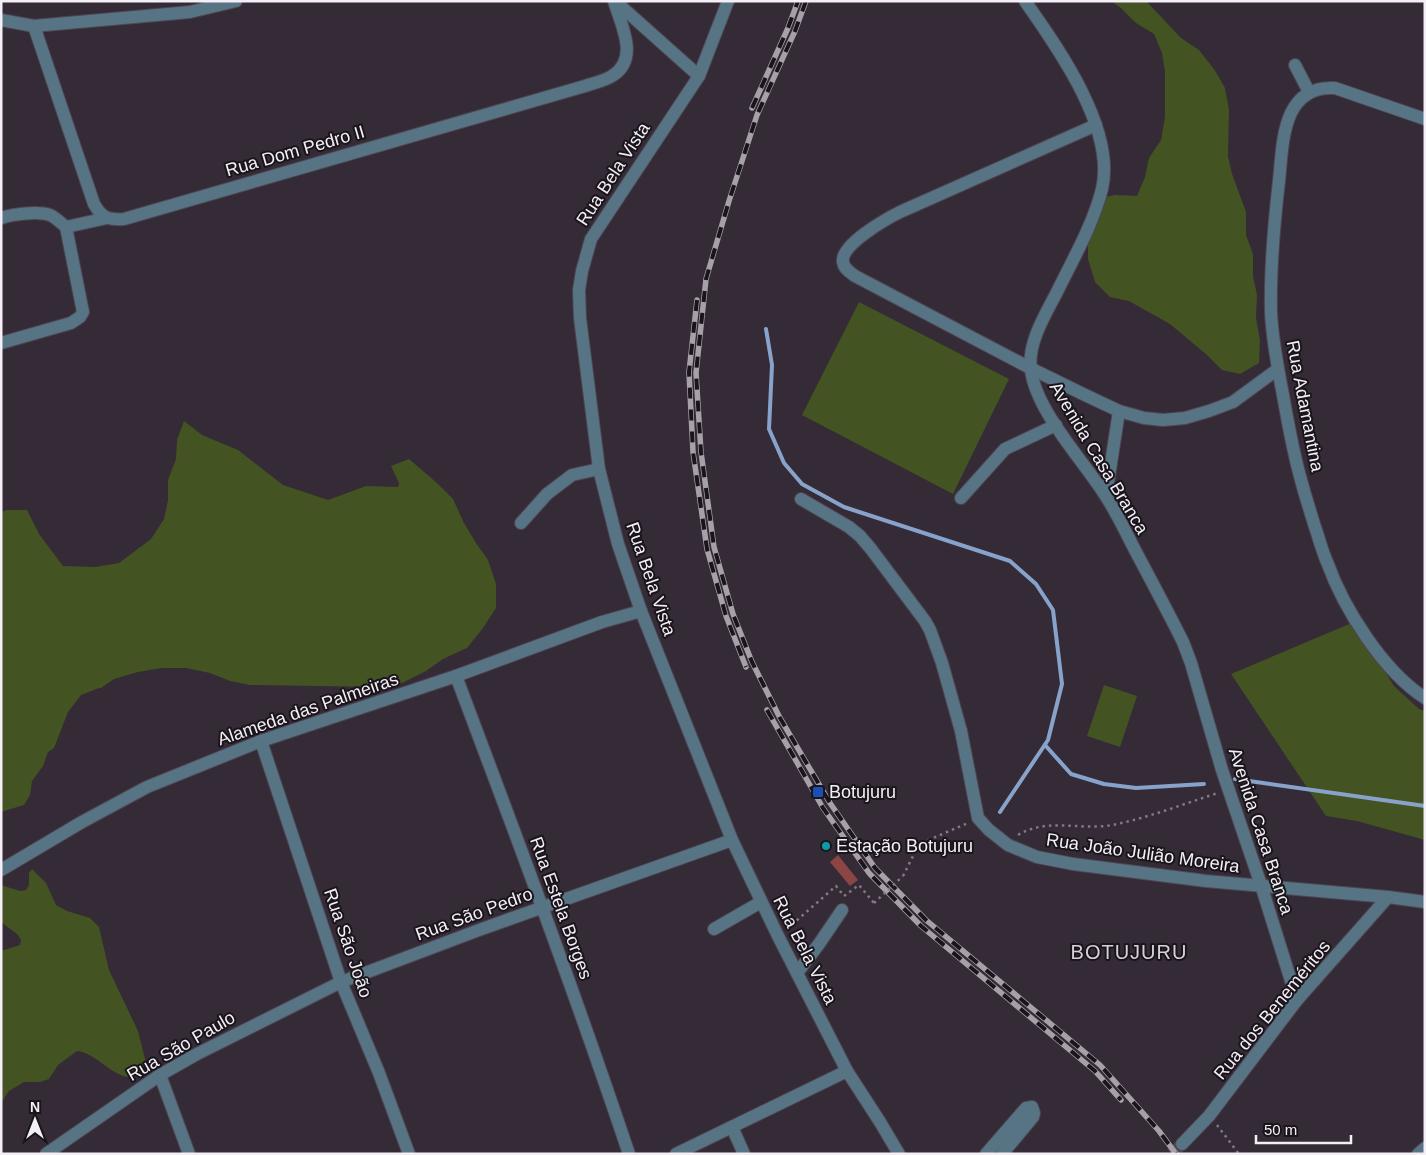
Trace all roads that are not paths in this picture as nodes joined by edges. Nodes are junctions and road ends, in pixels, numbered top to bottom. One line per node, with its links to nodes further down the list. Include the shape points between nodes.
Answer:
1 (236, 1): 6 (street, via 190,12)
2 (614, 1): 8 (street); 13 (street, Rua Dom Pedro II, via 628,53 622,67 611,76 124,219)
3 (728, 1): 8 (street, Rua Bela Vista)
4 (1025, 1): 11 (street, Avenida Casa Branca, via 1063,59)
5 (1, 20): 6 (street)
6 (34, 26): 13 (street, via 94,204)
7 (1295, 65): 9 (street)
8 (700, 76): 20 (street, Rua Bela Vista, via 591,238 582,271 580,318)
9 (1309, 92): 10 (street, via 1323,87 1336,88); 17 (street, Rua Adamantina, via 1300,98 1290,114 1282,142 1271,305)
10 (1425, 119)
11 (1096, 125): 16 (street, Avenida Casa Branca, via 1104,160 1102,187 1092,220 1036,333); 16 (street, via 900,212 844,252 845,268 855,276)
12 (1, 218): 14 (street, via 35,213 50,215)
13 (106, 218): 14 (street)
14 (66, 227): 15 (street, via 83,312 71,323)
15 (1, 343)
16 (1030, 368): 18 (street); 19 (street, Avenida Casa Branca, via 1039,397)
17 (1278, 369): 18 (street, via 1232,402 1185,418 1144,418); 27 (street, Rua Adamantina, via 1301,480 1336,584 1393,673)
18 (1119, 410): 21 (street)
19 (1056, 425): 21 (street, Avenida Casa Branca); 22 (street, via 1005,449)
20 (599, 469): 24 (street, via 572,474 546,494); 25 (street, Rua Bela Vista, via 618,544)
21 (1106, 496): 31 (street, Avenida Casa Branca, via 1183,642)
22 (961, 498)
23 (801, 499): 31 (street, Rua João Julião Moreira, via 860,536 928,625 942,662 958,723 978,818 989,830 1008,845 1038,857 1072,864)
24 (520, 523)
25 (640, 611): 26 (street, Alameda das Palmeiras); 29 (street, Rua Bela Vista)
26 (456, 676): 28 (street, Alameda das Palmeiras); 35 (street, Rua Estela Borges)
27 (1425, 698)
28 (260, 741): 30 (street, Alameda das Palmeiras, via 147,787); 39 (street, Rua São João)
29 (732, 840): 33 (street, Rua Bela Vista); 35 (street, Rua São Pedro)
30 (1, 870)
31 (1261, 885): 32 (street, Rua João Julião Moreira); 40 (street, Avenida Casa Branca)
32 (1388, 897): 34 (street, Rua João Julião Moreira); 40 (street, Rua dos Beneméritos)
33 (761, 902): 37 (street); 38 (street, Rua Bela Vista)
34 (1425, 902)
35 (544, 908): 39 (street, Rua São Pedro); 49 (street, Rua Estela Borges)
36 (842, 910): 38 (street)
37 (714, 929)
38 (797, 973): 41 (street, Rua Bela Vista)
39 (341, 982): 42 (street, Rua São Paulo); 48 (street, Rua São João)
40 (1297, 1000): 44 (street, Rua dos Beneméritos, via 1210,1116)
41 (847, 1071): 43 (street); 52 (street, Rua Bela Vista)
42 (160, 1075): 46 (street, Rua São Paulo); 47 (street)
43 (732, 1128): 50 (street); 51 (street)
44 (1182, 1144)
45 (1425, 1148): 55 (street)
46 (46, 1154)
47 (190, 1154)
48 (409, 1154)
49 (629, 1154)
50 (676, 1154)
51 (744, 1154)
52 (899, 1154)
53 (986, 1154): 54 (street, via 1026,1108 1032,1107 1033,1117)
54 (1002, 1154)
55 (1418, 1154)

